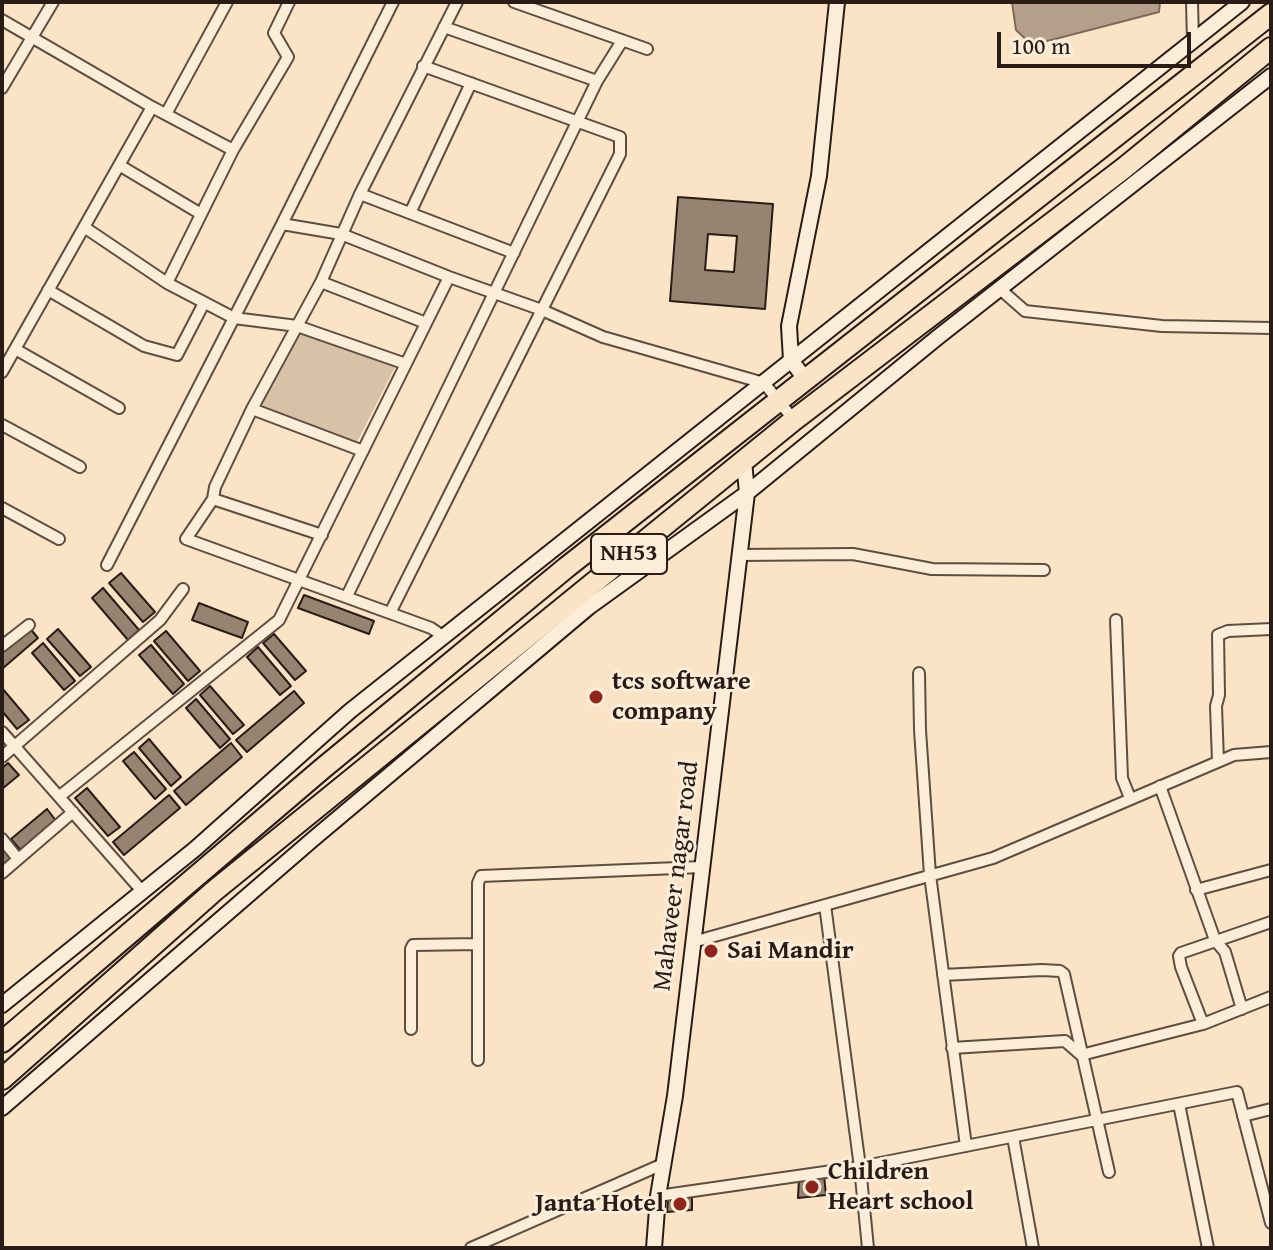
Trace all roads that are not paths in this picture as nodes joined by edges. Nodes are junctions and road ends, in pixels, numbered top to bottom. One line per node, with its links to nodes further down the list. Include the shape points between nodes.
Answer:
1 (53, 2): 13 (street)
2 (227, 2): 24 (street)
3 (289, 2): 26 (street, via 274,33 288,57)
4 (393, 2): 31 (street)
5 (457, 2): 12 (street)
6 (514, 2): 14 (street)
7 (837, 2): 48 (main road, via 819,176 789,326)
8 (1192, 2): 15 (street)
9 (1242, 2): 15 (main road)
10 (1271, 14): 51 (highway, NH53)
11 (2, 20): 13 (street)
12 (444, 27): 18 (street); 20 (street)
13 (31, 38): 22 (street); 23 (street)
14 (622, 41): 17 (street); 20 (street)
15 (1193, 41): 48 (main road)
16 (1271, 48): 56 (highway, NH53, via 1124,168)
17 (647, 49)
18 (423, 66): 21 (street); 28 (street)
19 (1271, 76): 38 (main road)
20 (597, 81): 25 (street)
21 (471, 83): 25 (street); 29 (street)
22 (2, 88)
23 (152, 107): 24 (street); 27 (street)
24 (166, 114): 26 (street)
25 (578, 123): 34 (street); 42 (street, via 620,137 620,154)
26 (233, 150): 30 (street)
27 (119, 165): 30 (street); 32 (street)
28 (360, 194): 29 (street); 33 (street)
29 (411, 211): 34 (street)
30 (201, 214): 37 (street)
31 (282, 224): 33 (street); 43 (street)
32 (84, 227): 37 (street); 39 (street)
33 (341, 234): 35 (street); 36 (street)
34 (514, 253): 40 (street)
35 (449, 277): 40 (street); 44 (street)
36 (321, 282): 44 (street); 45 (street)
37 (167, 283): 41 (street)
38 (1000, 289): 46 (street, via 1025,311 1162,326); 61 (main road)
39 (48, 290): 41 (street, via 144,346 177,355); 47 (street)
40 (494, 292): 42 (street); 71 (street)
41 (204, 303): 43 (street)
42 (542, 310): 52 (street, via 603,337); 72 (street)
43 (234, 318): 45 (street); 67 (street)
44 (426, 323): 49 (street)
45 (297, 326): 49 (street); 55 (street)
46 (1271, 328)
47 (15, 349): 50 (street); 54 (street)
48 (791, 360): 51 (main road); 52 (main road)
49 (406, 364): 58 (street)
50 (2, 372)
51 (805, 379): 53 (highway, NH53)
52 (764, 383): 53 (street); 76 (main road)
53 (778, 403): 56 (street); 107 (highway, NH53, via 554,577)
54 (119, 408)
55 (252, 409): 58 (street); 62 (street)
56 (794, 420): 59 (highway, NH53)
57 (2, 425): 60 (street)
58 (363, 451): 64 (street)
59 (744, 461): 61 (main road, Mahaveer nagar road); 111 (highway, NH53, via 226,881)
60 (80, 467)
61 (747, 493): 66 (main road, Mahaveer nagar road); 113 (main road, via 589,607)
62 (213, 499): 64 (street); 69 (street, via 186,539)
63 (2, 508): 65 (street)
64 (322, 535): 69 (street)
65 (59, 539)
66 (739, 555): 68 (street, via 853,554 932,569); 90 (main road, Mahaveer nagar road)
67 (107, 565)
68 (1044, 570)
69 (300, 579): 71 (street); 85 (street, via 279,620)
70 (183, 589): 80 (street, via 160,620)
71 (347, 596): 72 (street)
72 (390, 613): 76 (street)
73 (1116, 620): 86 (street, via 1122,778)
74 (29, 625): 77 (street)
75 (1271, 629): 83 (street, via 1218,635)
76 (444, 637): 95 (main road)
77 (2, 646)
78 (919, 673): 93 (street)
79 (2, 732): 80 (street)
80 (15, 746): 82 (street); 85 (street)
81 (1271, 752): 83 (street)
82 (2, 757)
83 (1218, 761): 84 (street)
84 (1160, 786): 86 (street); 94 (street)
85 (60, 796): 87 (street)
86 (1130, 798): 93 (street, via 993,858)
87 (73, 812): 89 (street); 95 (street)
88 (2, 839): 89 (street)
89 (18, 859): 92 (street)
90 (702, 867): 99 (main road, Mahaveer nagar road); 100 (street, via 481,876)
91 (1271, 870): 94 (street)
92 (2, 873)
93 (930, 875): 96 (street); 101 (street)
94 (1196, 890): 98 (street)
95 (142, 891): 103 (main road)
96 (825, 905): 99 (street); 120 (street)
97 (1271, 922): 98 (street)
98 (1215, 940): 104 (street, via 1225,952); 105 (street, via 1179,956)
99 (693, 942): 119 (main road, Mahaveer nagar road)
100 (478, 944): 106 (street, via 413,945); 110 (street)
101 (943, 975): 108 (street); 109 (street, via 1060,971 1068,986)
102 (1271, 997): 104 (street)
103 (2, 1005)
104 (1242, 1009): 105 (street)
105 (1203, 1024): 109 (street)
106 (411, 1029)
107 (2, 1042)
108 (952, 1048): 109 (street, via 1065,1041); 118 (street)
109 (1081, 1055): 116 (street)
110 (478, 1060)
111 (2, 1079)
112 (1179, 1104): 115 (street, via 1237,1092); 116 (street); 129 (street)
113 (2, 1108)
114 (1271, 1109): 115 (street)
115 (1243, 1116): 123 (street)
116 (1098, 1120): 117 (street); 121 (street)
117 (1013, 1137): 118 (street); 128 (street)
118 (966, 1146): 120 (street)
119 (663, 1164): 122 (main road, Mahaveer nagar road); 126 (street)
120 (860, 1167): 122 (street); 125 (street)
121 (1109, 1172)
122 (658, 1196): 124 (main road, Mahaveer nagar road)
123 (1271, 1223)
124 (650, 1246)
125 (868, 1247): 127 (street)
126 (471, 1248)
127 (854, 1248)
128 (1033, 1248)
129 (1208, 1248)

